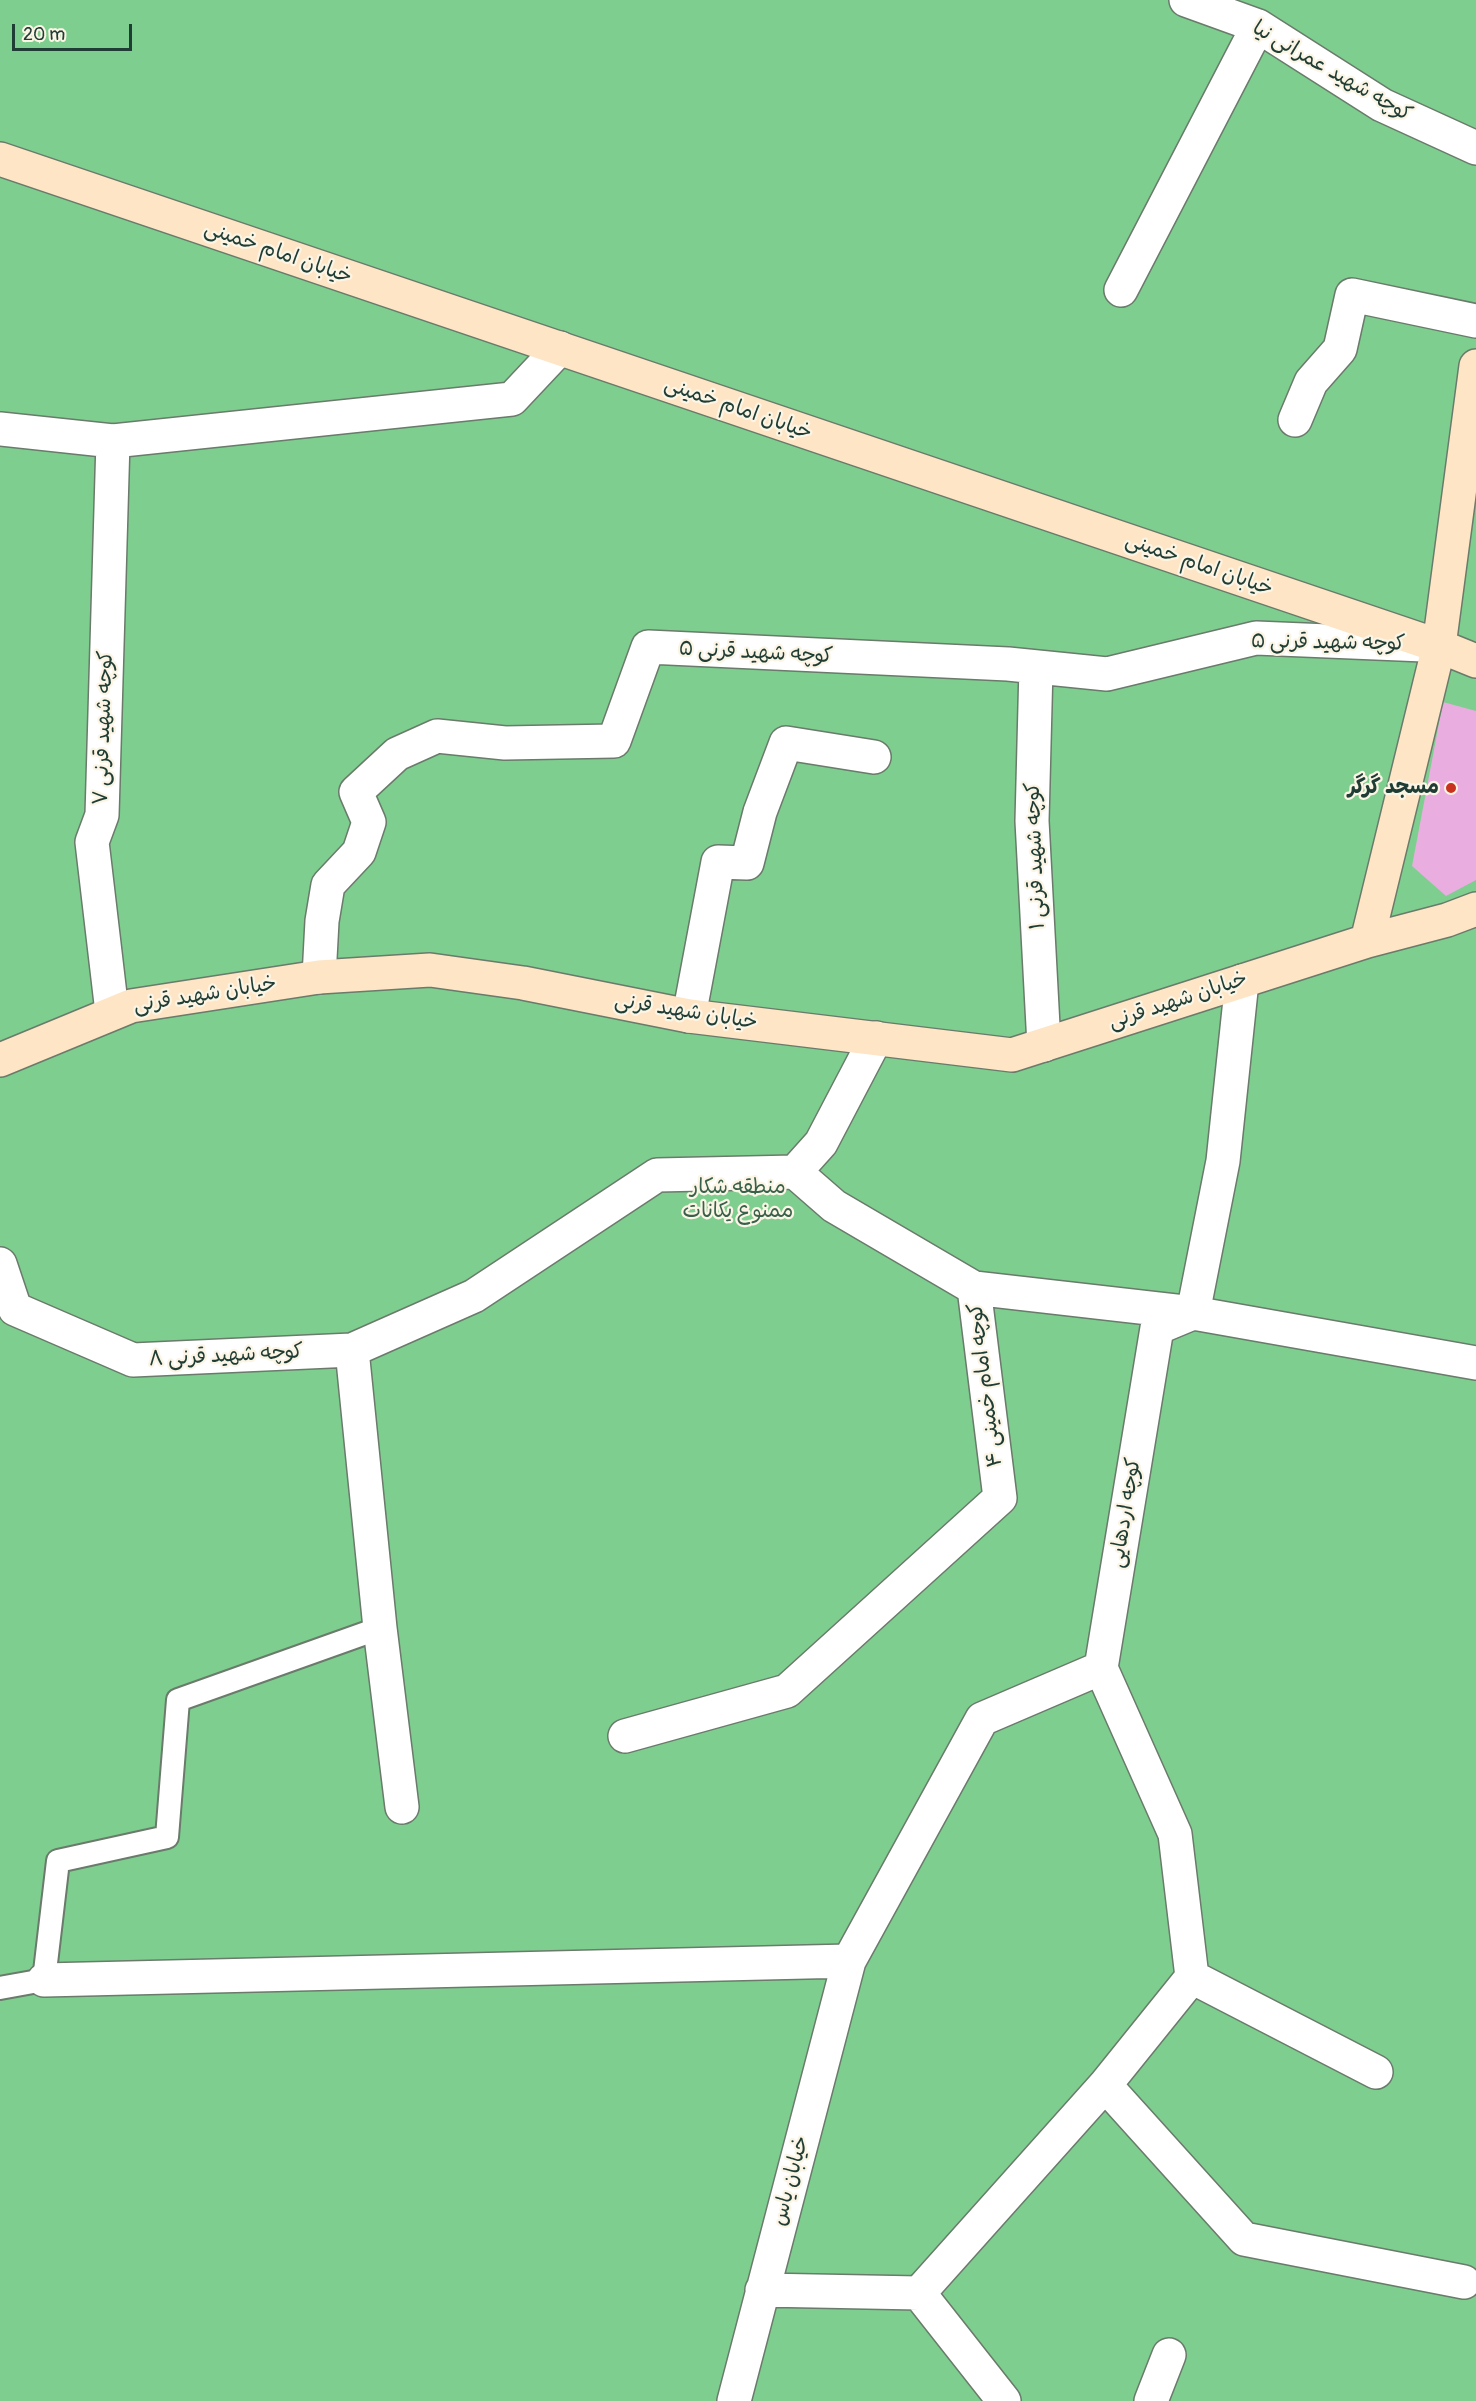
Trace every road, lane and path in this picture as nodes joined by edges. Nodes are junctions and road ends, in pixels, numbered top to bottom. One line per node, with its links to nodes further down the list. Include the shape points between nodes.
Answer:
1 (1204, 4): 2 (street, کوچه شهید عمرانی نیا)
2 (1258, 26): 3 (street, کوچه شهید عمرانی نیا, via 1382,105); 5 (street)
3 (1476, 148)
4 (0, 159): 7 (main road, خیابان امام خمینی)
5 (1121, 290)
6 (1476, 321): 9 (street, via 1352,295 1340,349 1311,382)
7 (560, 348): 11 (street, via 512,399); 12 (main road, خیابان امام خمینی)
8 (1476, 366): 12 (main road)
9 (1295, 420)
10 (0, 429): 11 (street)
11 (113, 441): 20 (street, کوچه شهید قرنی ۷, via 102,814 92,842)
12 (1439, 646): 13 (main road, خیابان امام خمینی); 14 (street, کوچه شهید قرنی ۵, via 1256,638 1107,674); 17 (main road)
13 (1476, 661)
14 (1036, 667): 18 (street, کوچه شهید قرنی ۵, via 648,647 614,741 505,743 437,736 397,754 356,792 369,822 359,852 328,885); 23 (street, کوچه شهید قرنی ۱, via 1032,821)
15 (874, 757): 21 (street, via 786,743 760,813 747,863 718,862)
16 (1476, 909): 17 (main road, خیابان شهید قرنی)
17 (1367, 940): 19 (main road, خیابان شهید قرنی)
18 (319, 976): 20 (main road, خیابان شهید قرنی); 21 (main road, خیابان شهید قرنی, via 430,970 523,983)
19 (1242, 981): 23 (main road, خیابان شهید قرنی); 28 (street, via 1223,1161)
20 (112, 1012): 24 (main road, خیابان شهید قرنی)
21 (689, 1016): 22 (main road, خیابان شهید قرنی)
22 (876, 1038): 23 (main road, خیابان شهید قرنی, via 1012,1055); 25 (street, via 821,1143)
23 (1044, 1045)
24 (0, 1060)
25 (795, 1172): 27 (street, via 834,1206); 29 (street, via 657,1175 474,1296)
26 (0, 1264): 29 (street, کوچه شهید قرنی ۸, via 15,1309 133,1360)
27 (974, 1288): 28 (street, کوچه امام خمینی ۴); 33 (street, کوچه امام خمینی ۴, via 1000,1498 787,1691)
28 (1192, 1313): 30 (street, کوچه امام خمینی ۴); 32 (street, کوچه اردهایی, via 1157,1328)
29 (352, 1350): 31 (street)
30 (1476, 1363)
31 (380, 1628): 34 (street); 37 (lane, via 178,1700 167,1837 58,1861)
32 (1101, 1668): 35 (street, via 982,1719); 36 (street, via 1175,1834)
33 (625, 1736)
34 (402, 1807)
35 (849, 1960): 37 (street); 42 (street, خیابان یاس)
36 (1192, 1977): 39 (street); 40 (street)
37 (44, 1980): 38 (lane)
38 (0, 1988)
39 (1376, 2072)
40 (1106, 2085): 41 (street, via 1244,2240); 43 (street)
41 (1464, 2282)
42 (762, 2290): 43 (street); 45 (street, خیابان یاس)
43 (919, 2293): 46 (street)
44 (1168, 2355): 47 (street)
45 (734, 2401)
46 (1004, 2401)
47 (1151, 2401)

